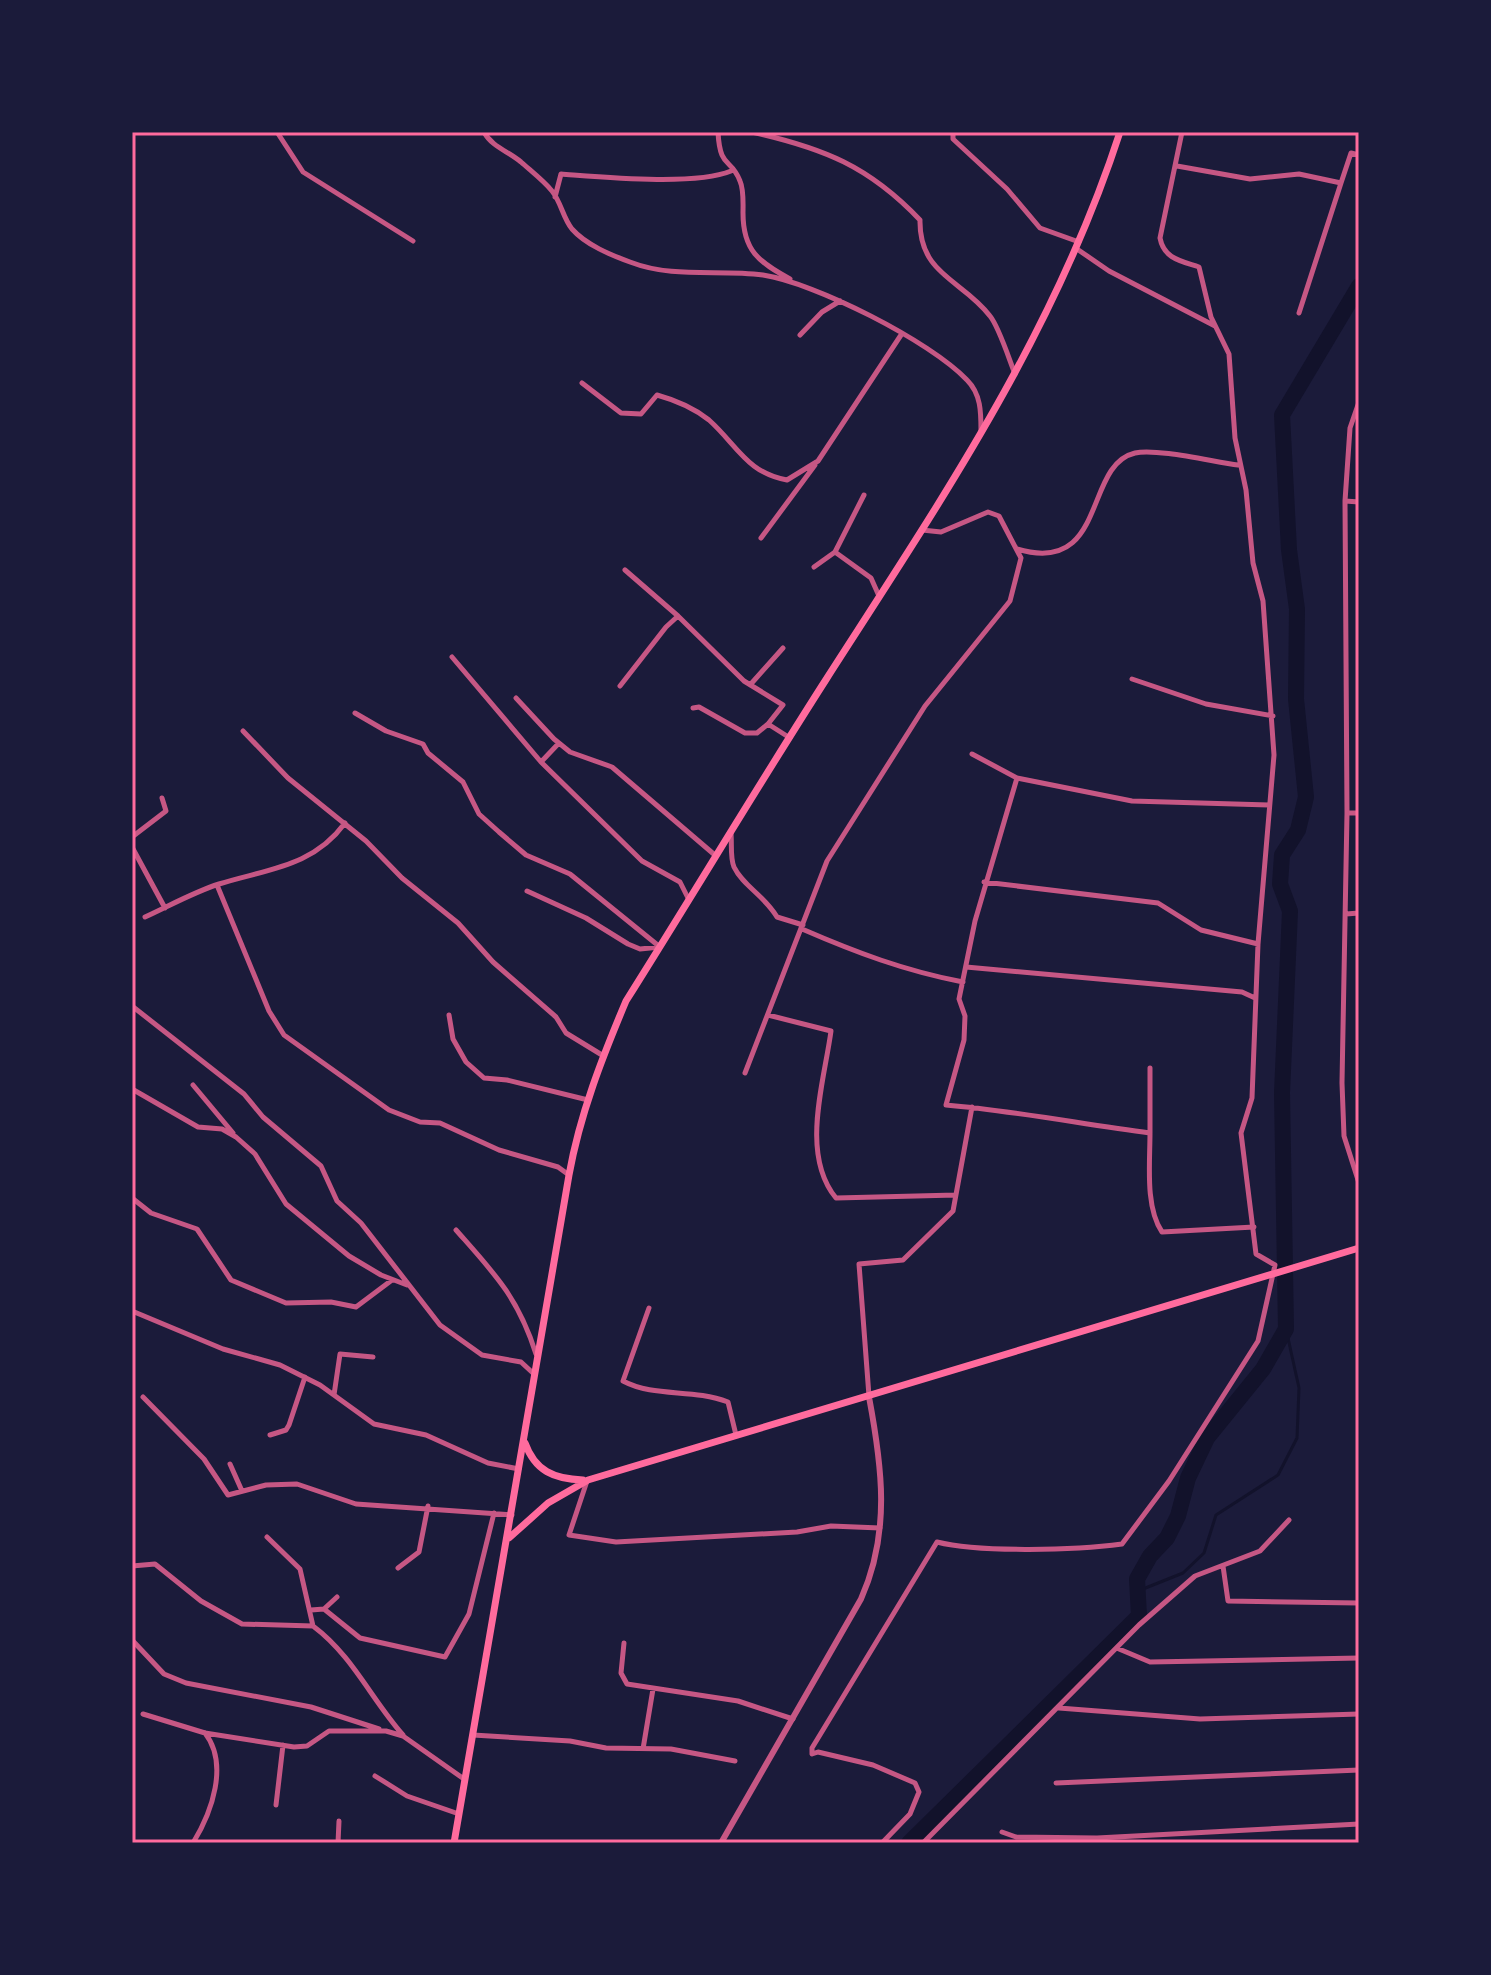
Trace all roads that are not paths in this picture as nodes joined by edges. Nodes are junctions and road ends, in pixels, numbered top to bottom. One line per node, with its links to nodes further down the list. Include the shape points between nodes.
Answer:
1 (277, 132): 13 (street, via 303,172)
2 (484, 132): 12 (street)
3 (718, 132): 10 (street, via 719,156)
4 (752, 132): 21 (street, via 836,155 892,191 920,220 919,244 941,273 991,316)
5 (953, 132): 14 (street, via 953,139 1040,228)
6 (1120, 132): 14 (main road)
7 (1182, 132): 9 (street)
8 (1359, 155): 11 (street, via 1351,153)
9 (1177, 166): 11 (street, via 1250,179 1299,174); 18 (street, via 1162,249 1199,267)
10 (731, 171): 12 (street, via 715,178 682,179 561,174); 15 (street, via 740,180 743,235 749,250)
11 (1341, 183): 17 (street)
12 (555, 197): 15 (street, via 572,229 631,263 670,273 759,275)
13 (413, 241)
14 (1079, 246): 18 (street, via 1109,271); 21 (main road)
15 (795, 282): 16 (street)
16 (841, 301): 19 (street); 20 (street)
17 (1299, 313)
18 (1215, 326): 26 (street, via 1229,354)
19 (800, 335)
20 (901, 335): 24 (street, via 968,380 980,400); 25 (street)
21 (1016, 375): 24 (main road)
22 (582, 383): 25 (street, via 621,413 641,414 657,395 684,404 714,425 751,467 772,477 787,480)
23 (1359, 402): 28 (street, via 1350,428)
24 (982, 436): 30 (main road)
25 (818, 461): 31 (street)
26 (1238, 465): 32 (street, via 1132,453 1109,472 1084,532 1054,552 1038,555); 46 (street, via 1263,601)
27 (864, 495): 33 (street)
28 (1345, 501): 29 (street); 56 (street)
29 (1359, 502)
30 (922, 530): 32 (street, via 941,532 988,512 999,516); 36 (main road)
31 (761, 538)
32 (1016, 549): 71 (street, via 1021,558 1010,601 925,706 853,817 827,861)
33 (835, 552): 34 (street); 36 (street, via 871,578)
34 (814, 567)
35 (625, 570): 37 (street)
36 (879, 596): 49 (main road)
37 (678, 616): 41 (street); 42 (street)
38 (783, 648): 41 (street)
39 (452, 657): 52 (street)
40 (1132, 679): 46 (street, via 1206,704)
41 (750, 685): 47 (street, via 783,705)
42 (620, 686)
43 (516, 698): 50 (street)
44 (693, 708): 47 (street, via 745,733 757,733)
45 (355, 713): 73 (street, via 423,744 463,782 479,814 499,832 526,855 570,874)
46 (1273, 716): 55 (street)
47 (768, 724): 49 (street)
48 (243, 731): 58 (street, via 288,778)
49 (790, 738): 59 (main road)
50 (559, 743): 52 (street); 62 (street, via 612,767)
51 (972, 754): 53 (street)
52 (541, 762): 66 (street, via 642,861 680,882)
53 (1017, 778): 55 (street, via 1132,801); 63 (street)
54 (162, 798): 60 (street, via 166,811)
55 (1269, 805): 72 (street)
56 (1347, 813): 57 (street); 69 (street)
57 (1359, 813)
58 (345, 823): 64 (street, via 312,856); 80 (street, via 458,923 556,1017 566,1033)
59 (731, 833): 62 (main road); 71 (street, via 733,865 741,876 777,917)
60 (132, 837)
61 (132, 847): 67 (street)
62 (717, 857): 66 (main road)
63 (984, 882): 72 (street, via 1158,903 1201,930); 74 (street)
64 (217, 885): 67 (street); 89 (street, via 284,1035 389,1110 440,1123)
65 (527, 891): 73 (street, via 628,944)
66 (689, 901): 73 (main road)
67 (165, 908): 70 (street)
68 (1359, 913): 69 (street)
69 (1346, 914): 90 (street, via 1344,1136)
70 (145, 917)
71 (802, 927): 75 (street, via 872,960); 79 (street)
72 (1258, 944): 76 (street)
73 (660, 947): 80 (main road, via 626,1001)
74 (966, 967): 75 (street); 76 (street, via 1242,992)
75 (963, 982): 86 (street, via 959,999 964,1040 946,1105)
76 (1255, 998): 93 (street, via 1252,1098 1241,1133)
77 (132, 1006): 97 (street, via 244,1094 321,1166 337,1201 361,1223)
78 (449, 1015): 85 (street, via 453,1039 466,1062 484,1078)
79 (768, 1015): 82 (street); 91 (street, via 831,1031 816,1158 824,1183 836,1198)
80 (602, 1055): 85 (main road)
81 (1150, 1068): 87 (street)
82 (745, 1073)
83 (193, 1085): 88 (street)
84 (132, 1089): 88 (street, via 198,1127 222,1129)
85 (588, 1100): 89 (main road)
86 (972, 1107): 87 (street); 91 (street)
87 (1150, 1133): 93 (street, via 1151,1192 1162,1232)
88 (236, 1137): 96 (street, via 255,1154 286,1204 349,1256)
89 (569, 1175): 101 (main road)
90 (1359, 1183)
91 (956, 1195): 106 (street, via 953,1211 903,1260 859,1264)
92 (132, 1198): 96 (street, via 151,1213 197,1229 231,1280 286,1303 356,1307)
93 (1254, 1227): 159 (street, via 1256,1254 1275,1265 1258,1341 1122,1544 983,1547 937,1542 818,1736 812,1754 873,1765 915,1783 919,1792 913,1810)
94 (456, 1230): 101 (street, via 524,1314)
95 (1359, 1248): 106 (main road)
96 (392, 1280): 97 (street)
97 (408, 1285): 102 (street, via 440,1325 482,1355 521,1362)
98 (649, 1308): 108 (street, via 623,1381 642,1391 704,1393 728,1402)
99 (132, 1311): 103 (street)
100 (373, 1357): 104 (street, via 340,1354)
101 (538, 1358): 102 (main road)
102 (535, 1374): 109 (main road)
103 (305, 1377): 104 (street); 107 (street, via 286,1430)
104 (334, 1396): 111 (street, via 374,1424 426,1435 488,1463)
105 (143, 1397): 113 (street, via 204,1459 228,1495)
106 (869, 1397): 108 (main road); 118 (street, via 880,1464)
107 (270, 1435)
108 (736, 1435): 112 (main road)
109 (525, 1441): 111 (main road); 112 (main road, via 530,1456 547,1473)
110 (230, 1464): 113 (street)
111 (520, 1470): 116 (main road)
112 (588, 1480): 118 (street, via 569,1535 616,1542 831,1526); 120 (main road, via 548,1503)
113 (242, 1491): 114 (street, via 297,1484 356,1504)
114 (428, 1506): 115 (street); 123 (street, via 419,1552)
115 (494, 1513): 116 (street); 126 (street, via 469,1614 445,1657 368,1641)
116 (513, 1515): 120 (main road)
117 (1289, 1520): 121 (street, via 1260,1551)
118 (881, 1528): 137 (street, via 861,1599)
119 (267, 1537): 127 (street, via 300,1569)
120 (509, 1538): 139 (main road)
121 (1223, 1565): 125 (street, via 1228,1601); 131 (street, via 1195,1576)
122 (132, 1566): 128 (street, via 155,1564 201,1601 242,1624)
123 (398, 1568)
124 (337, 1597): 126 (street)
125 (1359, 1603)
126 (324, 1609): 127 (street)
127 (311, 1610): 128 (street)
128 (313, 1626): 140 (street, via 354,1663 377,1706)
129 (132, 1640): 140 (street, via 164,1674 186,1683 311,1707)
130 (624, 1643): 133 (street, via 623,1680)
131 (1119, 1649): 132 (street, via 1150,1662); 134 (street)
132 (1359, 1658)
133 (653, 1689): 137 (street, via 738,1701); 142 (street)
134 (1059, 1708): 136 (street, via 1200,1719); 160 (street)
135 (143, 1714): 138 (street)
136 (1359, 1714)
137 (793, 1719): 158 (street)
138 (205, 1733): 141 (street); 153 (street, via 216,1747 218,1761 208,1819)
139 (473, 1735): 142 (street); 146 (main road)
140 (403, 1736): 141 (street, via 329,1731 307,1746); 146 (street)
141 (283, 1745): 148 (street)
142 (643, 1749): 143 (street)
143 (735, 1761)
144 (1359, 1770): 147 (street)
145 (375, 1776): 149 (street, via 407,1796)
146 (465, 1780): 149 (main road)
147 (1056, 1783)
148 (276, 1805)
149 (459, 1814): 155 (main road)
150 (339, 1821): 154 (street)
151 (1359, 1824): 152 (street, via 1097,1838 1016,1837)
152 (1002, 1832)
153 (193, 1843)
154 (338, 1843)
155 (454, 1843)
156 (463, 1843): 157 (street)
157 (495, 1843)
158 (721, 1843)
159 (882, 1843)
160 (923, 1843)

